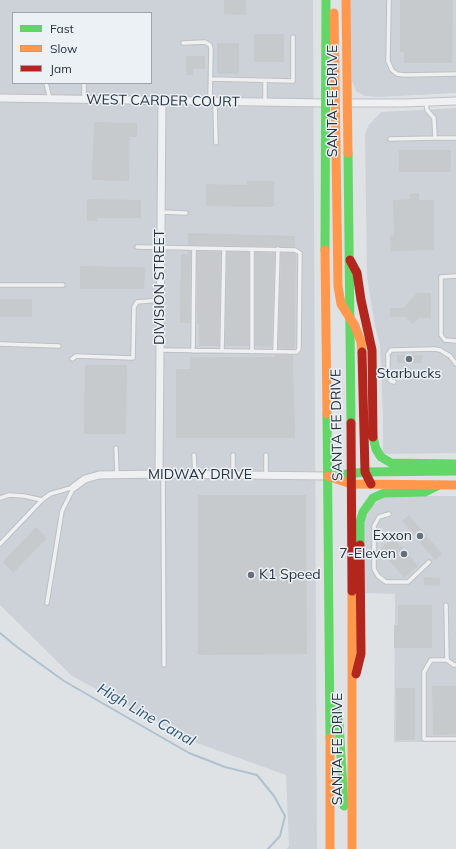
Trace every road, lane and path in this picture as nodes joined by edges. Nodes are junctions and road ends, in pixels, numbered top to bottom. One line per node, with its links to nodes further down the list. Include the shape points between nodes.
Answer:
1 (326, 0): 19 (main road, SANTA FE DRIVE)
2 (333, 0): 39 (main road, via 338,286 341,304)
3 (346, 0): 20 (main road, SANTA FE DRIVE)
4 (389, 0): 7 (lane, via 388,61 392,70 404,75)
5 (293, 38): 9 (lane, via 293,81)
6 (183, 43): 8 (lane, via 210,44)
7 (456, 74)
8 (211, 79): 9 (lane); 17 (lane)
9 (265, 81): 18 (lane)
10 (46, 84): 13 (lane)
11 (84, 84): 14 (lane)
12 (0, 98): 13 (street, WEST CARDER COURT)
13 (50, 99): 14 (street, WEST CARDER COURT)
14 (84, 100): 15 (street, WEST CARDER COURT)
15 (162, 101): 17 (street, WEST CARDER COURT); 26 (street, DIVISION STREET)
16 (456, 101): 21 (street)
17 (213, 102): 18 (street, WEST CARDER COURT); 25 (lane)
18 (265, 103): 19 (street, WEST CARDER COURT)
19 (326, 103): 64 (main road, SANTA FE DRIVE)
20 (347, 103): 21 (street); 34 (main road, SANTA FE DRIVE)
21 (426, 103): 22 (lane, via 427,110 434,118)
22 (435, 138): 23 (lane); 24 (lane)
23 (456, 138)
24 (390, 139)
25 (216, 143)
26 (161, 212): 27 (lane); 29 (street, DIVISION STREET)
27 (186, 212)
28 (137, 248): 29 (lane)
29 (160, 248): 30 (lane); 38 (street, DIVISION STREET)
30 (194, 248): 31 (lane); 44 (lane)
31 (224, 249): 32 (lane); 45 (lane)
32 (252, 249): 33 (lane); 46 (lane)
33 (278, 249): 47 (lane); 47 (lane, via 295,250 300,253 299,349 295,353)
34 (348, 257): 39 (main road, SANTA FE DRIVE); 55 (main road, via 357,273 372,350 373,435 376,449 381,457 391,463)
35 (456, 276): 40 (lane, via 441,277 441,335 446,340)
36 (0, 285): 37 (lane)
37 (63, 285)
38 (160, 300): 43 (street, DIVISION STREET); 48 (lane, via 137,302 134,306 134,358 76,356)
39 (350, 317): 57 (main road, via 361,342 363,355); 58 (main road, SANTA FE DRIVE)
40 (456, 341)
41 (0, 344): 42 (lane)
42 (59, 346)
43 (160, 350): 44 (lane); 59 (street, DIVISION STREET)
44 (193, 351): 45 (lane)
45 (222, 352): 46 (lane)
46 (252, 352): 47 (lane)
47 (276, 352)
48 (72, 359)
49 (456, 364): 50 (lane, via 450,356 440,350 392,350 388,354 388,376 391,382)
50 (394, 382)
51 (116, 448): 61 (lane)
52 (194, 455): 60 (lane)
53 (233, 455): 62 (lane)
54 (266, 455): 63 (lane)
55 (456, 464)
56 (456, 471): 57 (main road)
57 (365, 472): 58 (main road); 66 (main road)
58 (351, 473): 64 (main road); 65 (main road, SANTA FE DRIVE)
59 (161, 474): 60 (street, MIDWAY DRIVE); 61 (street, MIDWAY DRIVE); 78 (lane)
60 (195, 474): 62 (street, MIDWAY DRIVE)
61 (117, 475): 69 (street, MIDWAY DRIVE, via 98,475 85,479)
62 (233, 475): 63 (street, MIDWAY DRIVE)
63 (266, 475): 64 (street, MIDWAY DRIVE)
64 (328, 476): 65 (main road); 80 (main road, SANTA FE DRIVE)
65 (351, 484): 66 (main road); 81 (main road, SANTA FE DRIVE)
66 (371, 484): 67 (main road)
67 (438, 485): 68 (main road); 81 (main road, via 425,492 384,493 373,498 363,512 360,522 361,654)
68 (456, 485)
69 (74, 487): 71 (lane, via 50,494); 75 (lane, via 62,511)
70 (0, 498): 71 (lane, via 9,495)
71 (42, 500): 73 (lane)
72 (389, 514): 74 (lane, via 378,517 374,526 374,569 378,576 386,582 408,582)
73 (0, 544)
74 (429, 562)
75 (47, 603)
76 (446, 604): 77 (lane)
77 (446, 660): 79 (lane); 82 (lane, via 431,660 424,672 424,739)
78 (164, 665)
79 (456, 665)
80 (329, 683): 83 (main road, SANTA FE DRIVE); 84 (main road, via 339,723 344,794)
81 (352, 688): 85 (main road, SANTA FE DRIVE)
82 (456, 739)
83 (330, 849)
84 (344, 849)
85 (352, 849)

